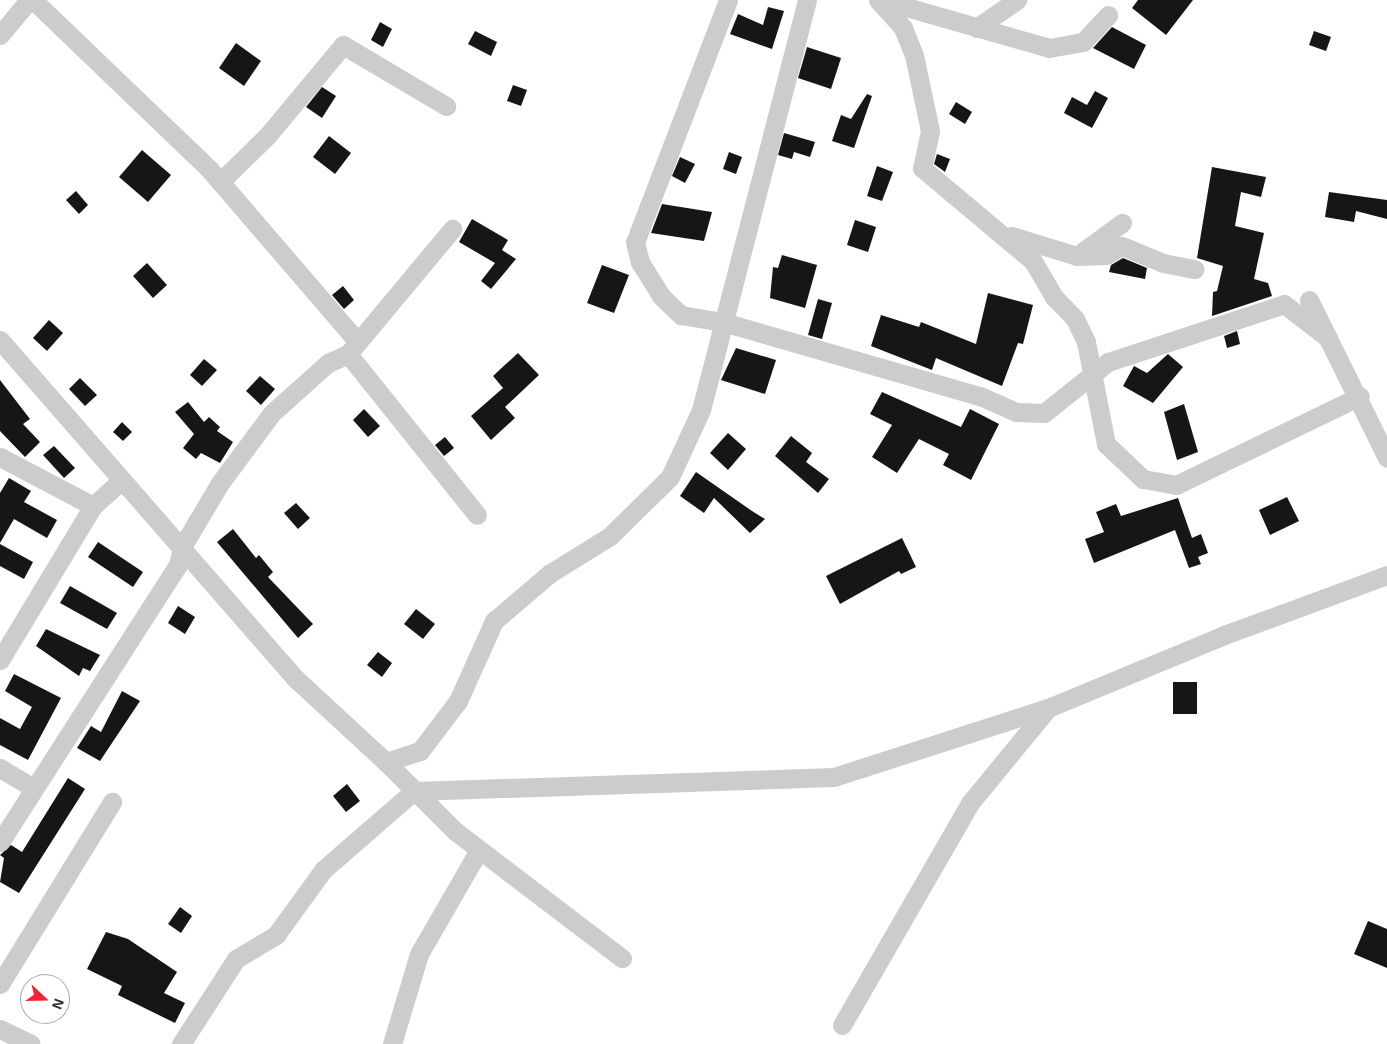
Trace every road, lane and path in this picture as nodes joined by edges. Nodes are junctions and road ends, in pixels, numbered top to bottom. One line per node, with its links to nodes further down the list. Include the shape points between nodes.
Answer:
1 (31, 0): 8 (street); 10 (street)
2 (728, 0): 17 (street, via 635,242 640,262 661,296 680,315)
3 (807, 0): 17 (street)
4 (880, 0): 7 (street); 13 (street, via 903,28 916,63 930,130 922,168)
5 (1017, 0): 7 (street)
6 (1108, 15): 7 (street, via 1083,42 1049,48)
7 (976, 28)
8 (0, 35)
9 (446, 106): 10 (street, via 342,44 268,135)
10 (220, 182): 20 (street)
11 (1122, 223): 14 (street)
12 (452, 229): 20 (street)
13 (1000, 230): 14 (street); 21 (street, via 1033,261 1075,319 1086,342)
14 (1077, 256): 15 (street, via 1106,255 1122,246 1163,263)
15 (1194, 269)
16 (1309, 300): 18 (street)
17 (723, 322): 21 (street, via 980,396 1016,412 1044,414); 32 (street, via 701,410 670,477 610,536 549,574 494,621 447,715 420,751)
18 (1328, 338): 21 (street, via 1284,304 1108,362); 22 (street)
19 (0, 340): 25 (street)
20 (353, 348): 27 (street); 28 (street, via 328,363 272,413 220,483)
21 (1091, 376): 22 (street, via 1106,444 1143,479 1176,485)
22 (1360, 396): 24 (street)
23 (0, 457): 26 (street)
24 (1387, 458)
25 (122, 480): 26 (street); 28 (street)
26 (93, 506): 30 (street)
27 (478, 515)
28 (182, 547): 32 (street, via 296,679); 34 (street, via 178,565)
29 (1385, 576): 31 (street)
30 (0, 660)
31 (1048, 708): 35 (street, via 834,776); 41 (street, via 970,802)
32 (386, 762): 35 (street)
33 (0, 768): 34 (street)
34 (33, 788): 37 (street)
35 (414, 791): 38 (street); 44 (street, via 323,870 276,935 236,959)
36 (112, 802): 40 (street)
37 (0, 842)
38 (479, 850): 39 (street); 45 (street, via 419,954)
39 (622, 958)
40 (0, 984)
41 (842, 1025)
42 (0, 1029): 43 (street)
43 (32, 1044)
44 (181, 1044)
45 (392, 1044)

